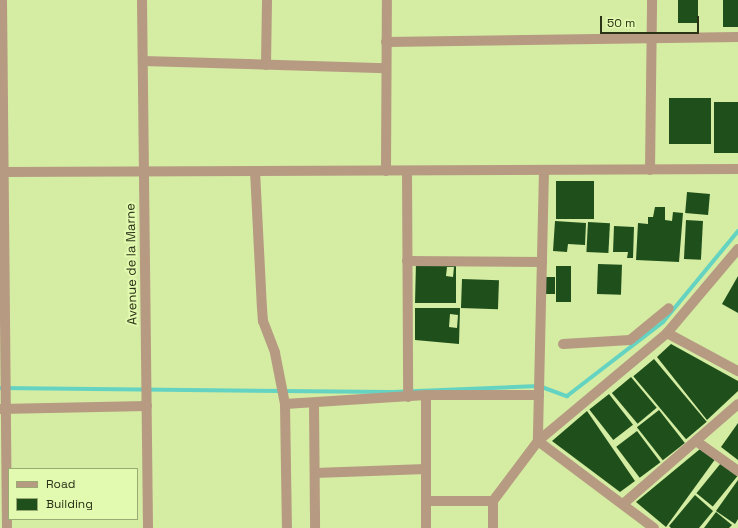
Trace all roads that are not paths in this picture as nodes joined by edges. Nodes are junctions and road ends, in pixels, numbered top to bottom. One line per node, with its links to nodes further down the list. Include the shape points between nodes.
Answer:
1 (2, 0): 18 (street)
2 (142, 0): 9 (street, Avenue de la Marne)
3 (267, 0): 10 (street)
4 (387, 0): 8 (street)
5 (652, 0): 6 (street)
6 (651, 37): 7 (street); 8 (street); 14 (street)
7 (738, 37)
8 (386, 42): 11 (street)
9 (143, 61): 10 (street); 19 (street, Avenue de la Marne)
10 (266, 65): 11 (street)
11 (386, 68): 16 (street)
12 (738, 169): 14 (street)
13 (544, 170): 14 (street); 17 (street); 22 (street)
14 (650, 170)
15 (255, 171): 16 (street); 19 (street); 32 (street, via 262,308 280,372)
16 (386, 171): 17 (street)
17 (407, 171): 21 (street)
18 (2, 172): 19 (street); 36 (street)
19 (144, 172): 35 (street, Avenue de la Marne)
20 (738, 249): 24 (street)
21 (408, 261): 22 (street); 31 (street)
22 (542, 262): 30 (street)
23 (669, 308): 25 (street)
24 (666, 333): 27 (street); 28 (street)
25 (630, 341): 26 (street); 27 (street)
26 (563, 344)
27 (640, 353): 37 (street)
28 (738, 371)
29 (426, 395): 30 (street); 31 (street); 39 (street)
30 (539, 395): 37 (street)
31 (408, 397): 33 (street)
32 (284, 404): 33 (street); 48 (street)
33 (314, 404): 41 (street)
34 (738, 404): 38 (street)
35 (147, 406): 36 (street); 47 (street, Avenue de la Marne)
36 (3, 409): 46 (street)
37 (538, 440): 43 (street); 44 (street)
38 (696, 441): 40 (street); 44 (street)
39 (426, 469): 41 (street); 42 (street)
40 (738, 471)
41 (315, 473): 49 (street)
42 (426, 500): 43 (street); 50 (street)
43 (493, 501): 51 (street)
44 (623, 504): 45 (street)
45 (641, 523): 52 (street)
46 (7, 528)
47 (148, 528)
48 (287, 528)
49 (315, 528)
50 (426, 528)
51 (493, 528)
52 (654, 528)

